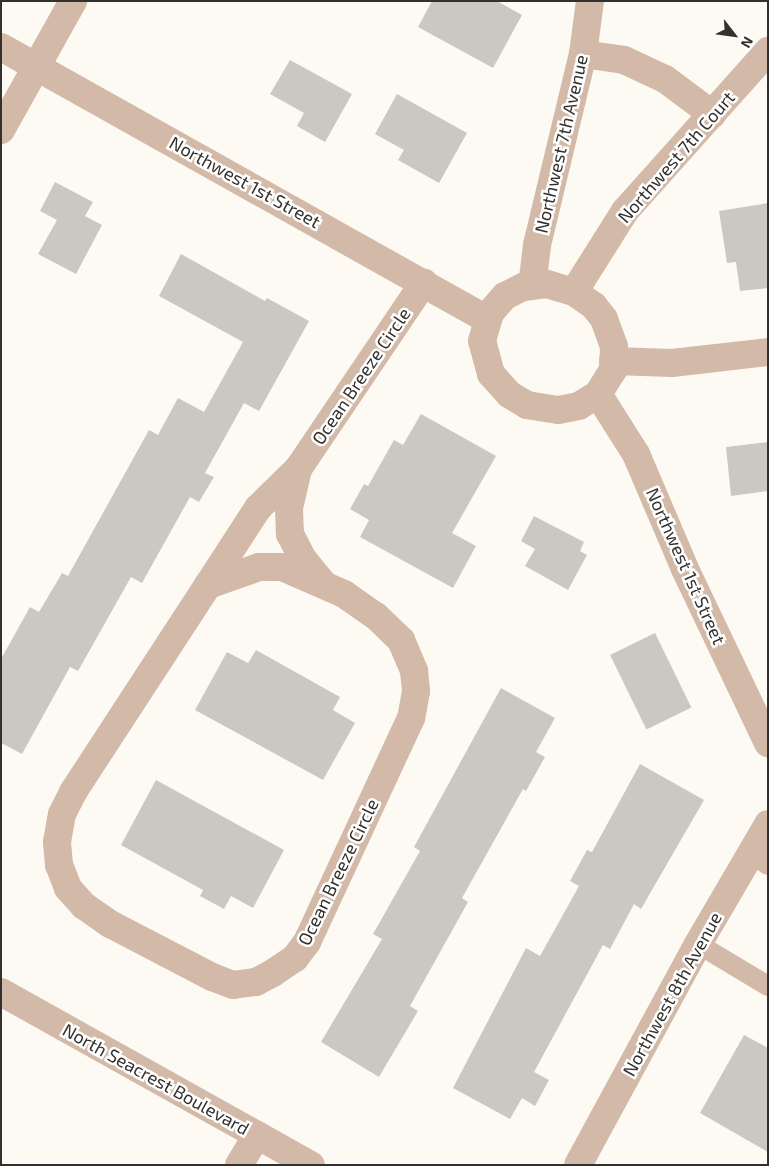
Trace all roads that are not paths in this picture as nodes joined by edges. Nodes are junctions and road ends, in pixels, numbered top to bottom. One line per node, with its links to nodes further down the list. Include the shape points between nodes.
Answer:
1 (73, 1): 6 (street)
2 (590, 1): 5 (street, Northwest 7th Avenue)
3 (1, 47): 6 (street, Northwest 1st Street)
4 (768, 51): 7 (street, Northwest 7th Court)
5 (583, 54): 7 (street, via 624,60 665,79); 10 (street, Northwest 7th Avenue, via 538,246)
6 (37, 66): 8 (street); 9 (street, Northwest 1st Street)
7 (712, 114): 11 (street, Northwest 7th Court, via 625,211)
8 (1, 130)
9 (424, 282): 12 (street, Northwest 1st Street); 16 (street, Ocean Breeze Circle)
10 (532, 286): 11 (street, via 547,284); 12 (street, via 505,296)
11 (574, 292): 14 (street, via 594,306 604,319 614,346)
12 (488, 320): 15 (street, via 482,341 484,356 491,374 509,394 527,405 558,410 579,406)
13 (768, 352): 14 (street, via 672,363)
14 (613, 361): 15 (street, via 613,370)
15 (598, 394): 19 (street, Northwest 1st Street, via 636,454 685,569)
16 (298, 469): 17 (street, Ocean Breeze Circle, via 258,508); 18 (street, Ocean Breeze Circle, via 289,508 290,534 303,559)
17 (208, 585): 18 (street, Ocean Breeze Circle, via 235,573 282,567); 18 (street, Ocean Breeze Circle, via 73,792 62,814 57,842 59,865 68,888 84,906 110,924 233,985 256,982 273,973 295,958 307,942 412,718 416,684 401,640 376,616 344,594)
18 (324, 585)
19 (768, 742)
20 (768, 824): 21 (street, Northwest 8th Avenue)
21 (759, 860): 22 (street, Northwest 8th Avenue)
22 (698, 944): 23 (lane); 28 (street, Northwest 8th Avenue)
23 (768, 986)
24 (1, 992): 25 (street, North Seacrest Boulevard)
25 (256, 1135): 26 (street); 27 (street, North Seacrest Boulevard)
26 (239, 1165)
27 (311, 1165)
28 (578, 1165)

